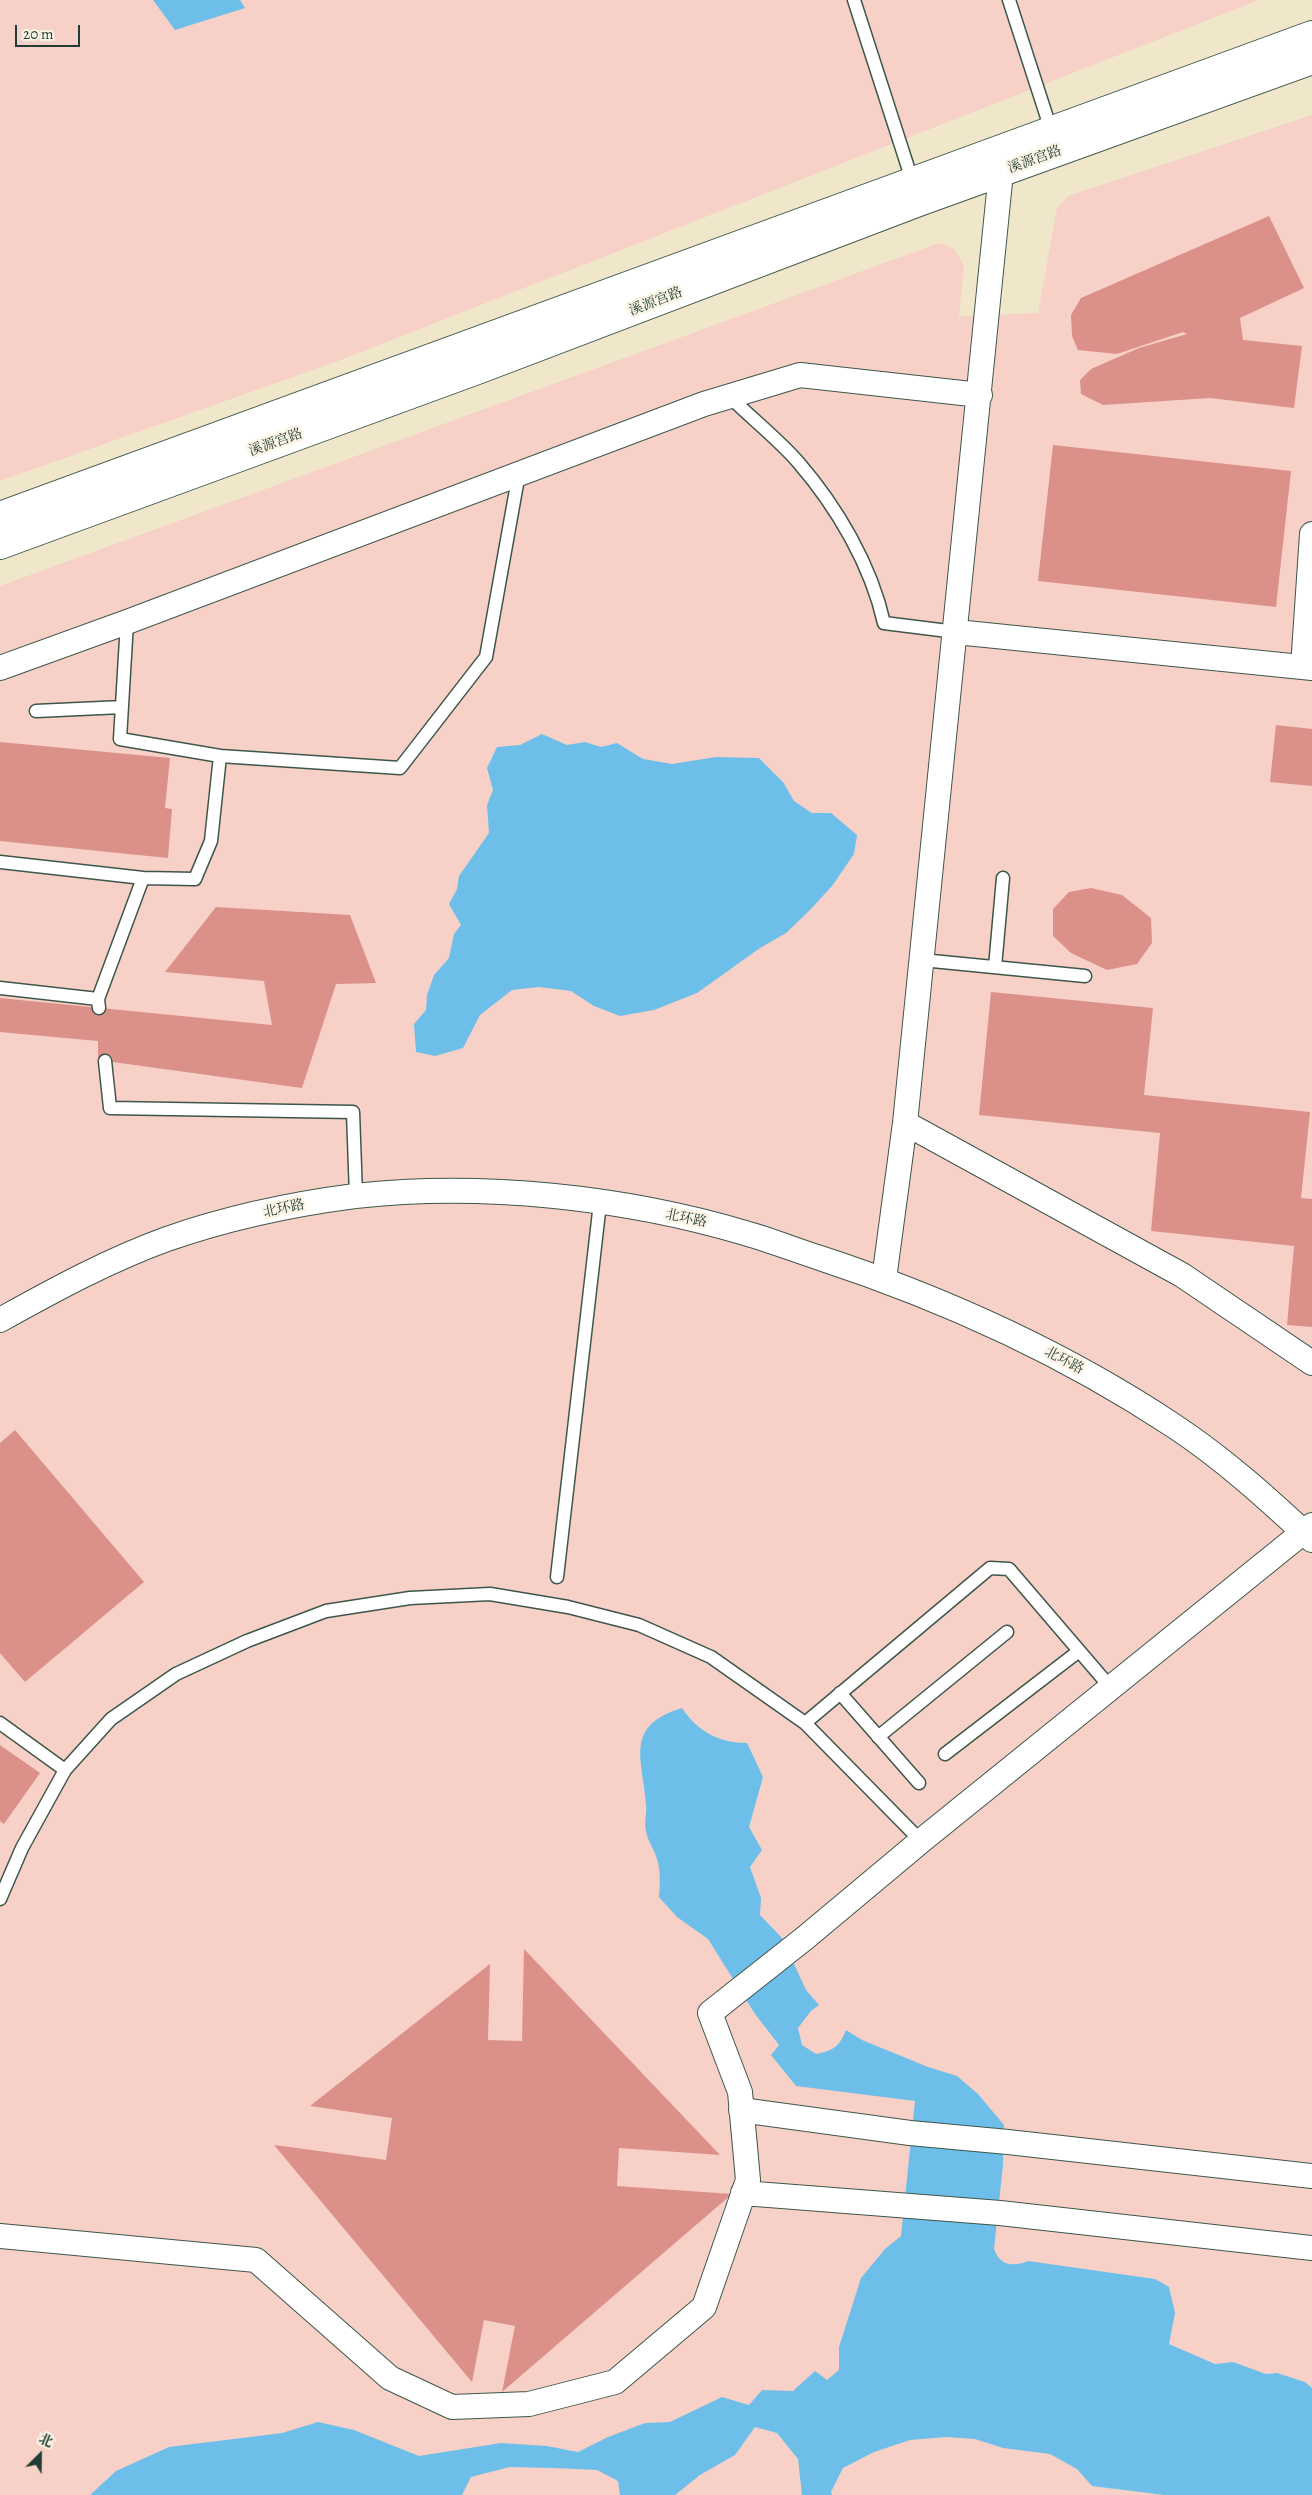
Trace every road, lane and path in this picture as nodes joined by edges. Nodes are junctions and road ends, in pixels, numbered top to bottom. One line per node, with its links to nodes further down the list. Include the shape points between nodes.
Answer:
1 (854, 0): 7 (lane)
2 (1009, 0): 5 (lane)
3 (1312, 35): 5 (main road, 溪源宫路)
4 (1312, 60): 5 (main road, 溪源宫路)
5 (1054, 141): 6 (main road, 溪源宫路); 7 (main road, 溪源宫路)
6 (1001, 172): 7 (main road, 溪源宫路); 8 (street)
7 (915, 191): 11 (main road, 溪源宫路); 13 (main road, 溪源宫路, via 480,368)
8 (980, 395): 9 (street, via 800,375); 15 (street)
9 (728, 396): 10 (street); 15 (lane, via 798,462 835,510 858,554 884,624)
10 (519, 472): 14 (street); 20 (lane, via 486,656 400,768)
11 (0, 516)
12 (1312, 534): 16 (street)
13 (0, 545)
14 (127, 622): 17 (street); 18 (lane)
15 (956, 632): 16 (street); 24 (street)
16 (1307, 667)
17 (0, 668)
18 (122, 707): 19 (lane); 20 (lane, via 120,739)
19 (36, 711)
20 (220, 756): 22 (lane, via 211,841 195,879)
21 (0, 862): 22 (lane)
22 (143, 878): 27 (lane, via 99,1004)
23 (1003, 878): 25 (lane)
24 (922, 960): 25 (lane); 29 (street)
25 (995, 967): 26 (lane)
26 (1085, 976)
27 (0, 988)
28 (105, 1061): 30 (lane, via 110,1108 352,1112)
29 (905, 1123): 32 (street); 34 (street, via 1182,1276)
30 (356, 1196): 31 (street, 北环路, via 489,1191); 33 (street, 北环路, via 293,1206 168,1239 106,1265)
31 (600, 1203): 32 (street, 北环路, via 683,1217 745,1233); 36 (lane)
32 (884, 1279): 35 (street, 北环路, via 945,1302 1004,1330 1120,1392 1229,1466)
33 (0, 1320)
34 (1312, 1363)
35 (1309, 1532): 39 (street)
36 (557, 1577)
37 (1007, 1632): 43 (lane)
38 (1079, 1651): 39 (lane); 40 (lane, via 1009,1569 990,1568); 44 (lane)
39 (1111, 1688): 47 (street)
40 (840, 1693): 42 (lane); 43 (lane)
41 (0, 1723): 45 (lane)
42 (805, 1723): 45 (lane, via 711,1657 639,1626 568,1607 490,1594 410,1598 326,1611 176,1674 111,1719); 47 (lane)
43 (878, 1736): 46 (lane)
44 (945, 1754)
45 (64, 1770): 48 (lane, via 22,1848)
46 (919, 1784)
47 (921, 1841): 49 (street, via 710,2013 740,2092)
48 (0, 1899)
49 (741, 2110): 50 (street, via 910,2133); 51 (street, via 748,2180)
50 (1312, 2176)
51 (744, 2193): 52 (street, via 704,2307 615,2382 529,2404 452,2406 390,2378 256,2260); 53 (street, via 1000,2213)
52 (0, 2236)
53 (1312, 2248)

